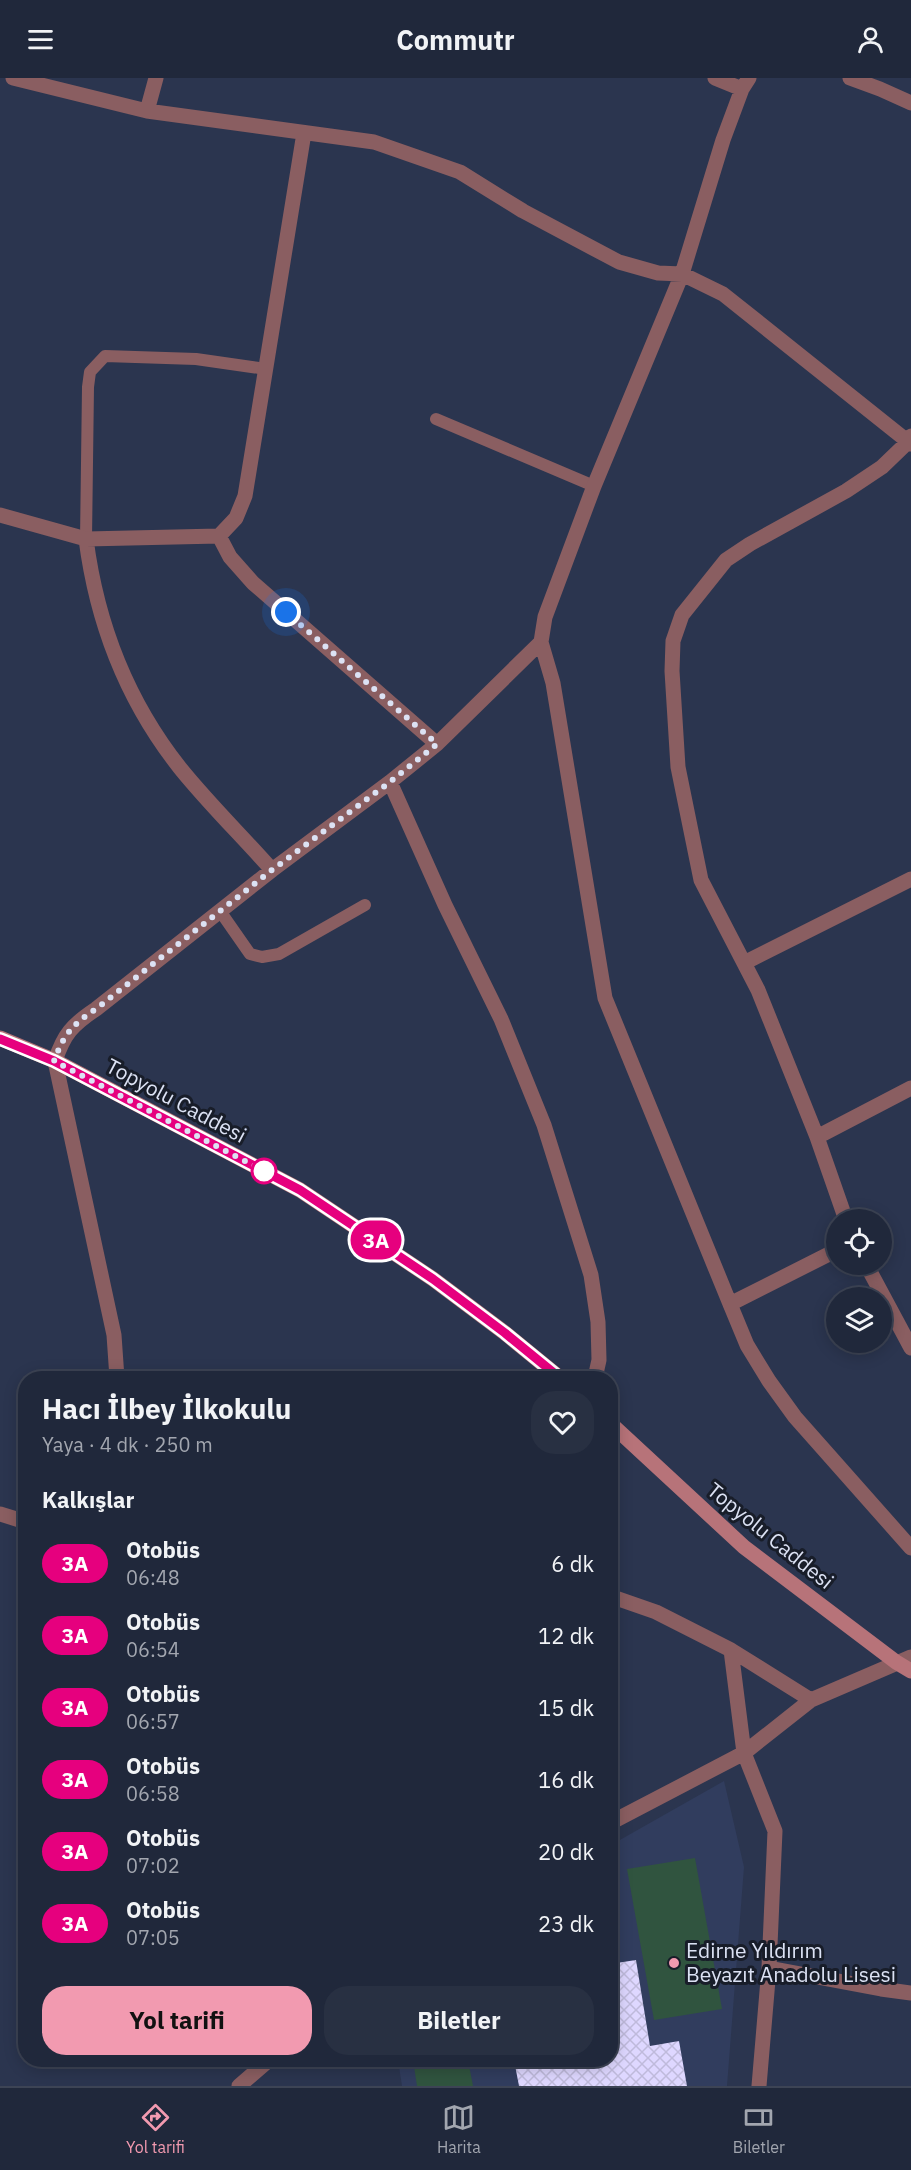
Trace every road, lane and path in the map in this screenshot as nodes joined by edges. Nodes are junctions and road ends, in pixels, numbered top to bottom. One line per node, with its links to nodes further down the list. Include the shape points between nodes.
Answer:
1 (13, 78): 7 (street)
2 (156, 78): 7 (street)
3 (715, 78): 5 (street)
4 (850, 78): 6 (street)
5 (746, 84): 9 (street, via 723,140)
6 (911, 103)
7 (147, 111): 8 (street)
8 (304, 133): 9 (street, via 374,142 460,172 523,211 620,262 658,273); 10 (street)
9 (682, 274): 12 (street, via 723,294); 13 (street)
10 (266, 369): 15 (street, via 245,496 236,518); 16 (lane, via 195,359 105,356 90,372 88,387)
11 (436, 420): 13 (lane)
12 (910, 441): 24 (street, via 882,467 846,491 726,560 682,615 673,641 678,767 701,880)
13 (594, 486): 17 (street, via 546,617)
14 (0, 514): 16 (street)
15 (219, 536): 16 (street); 18 (street, via 230,557 253,583)
16 (86, 539): 20 (street, via 101,620 128,687 180,768)
17 (541, 642): 18 (street); 32 (street, via 553,683 605,998)
18 (437, 744): 19 (street)
19 (390, 782): 20 (street); 36 (street, via 501,1019 544,1125 591,1275 598,1322)
20 (272, 870): 23 (street)
21 (911, 879): 24 (street)
22 (365, 905): 23 (lane, via 279,954 262,957 250,954)
23 (220, 911): 26 (street, via 74,1024)
24 (744, 963): 28 (street)
25 (0, 1038): 26 (street, Topyolu Caddesi)
26 (54, 1061): 34 (street, via 114,1335); 35 (street, Topyolu Caddesi, via 300,1190 433,1279)
27 (911, 1088): 28 (street)
28 (817, 1137): 29 (street)
29 (842, 1209)
30 (826, 1256): 32 (street)
31 (872, 1275): 33 (street)
32 (730, 1304): 40 (street, via 768,1382)
33 (911, 1348)
34 (117, 1371)
35 (551, 1371)
36 (597, 1371)
37 (618, 1430): 43 (street, Topyolu Caddesi, via 744,1547)
38 (0, 1514): 39 (street)
39 (18, 1520)
40 (911, 1548)
41 (618, 1599): 42 (street, via 656,1612)
42 (731, 1650): 45 (street); 46 (street)
43 (904, 1659): 44 (street, Topyolu Caddesi); 45 (street)
44 (911, 1671)
45 (811, 1700): 46 (street)
46 (744, 1753): 47 (street); 48 (street, via 774,1831)
47 (618, 1818)
48 (769, 1968): 49 (street); 53 (street)
49 (911, 1993)
50 (263, 2067): 51 (street)
51 (253, 2080): 52 (street)
52 (239, 2086)
53 (759, 2086)

